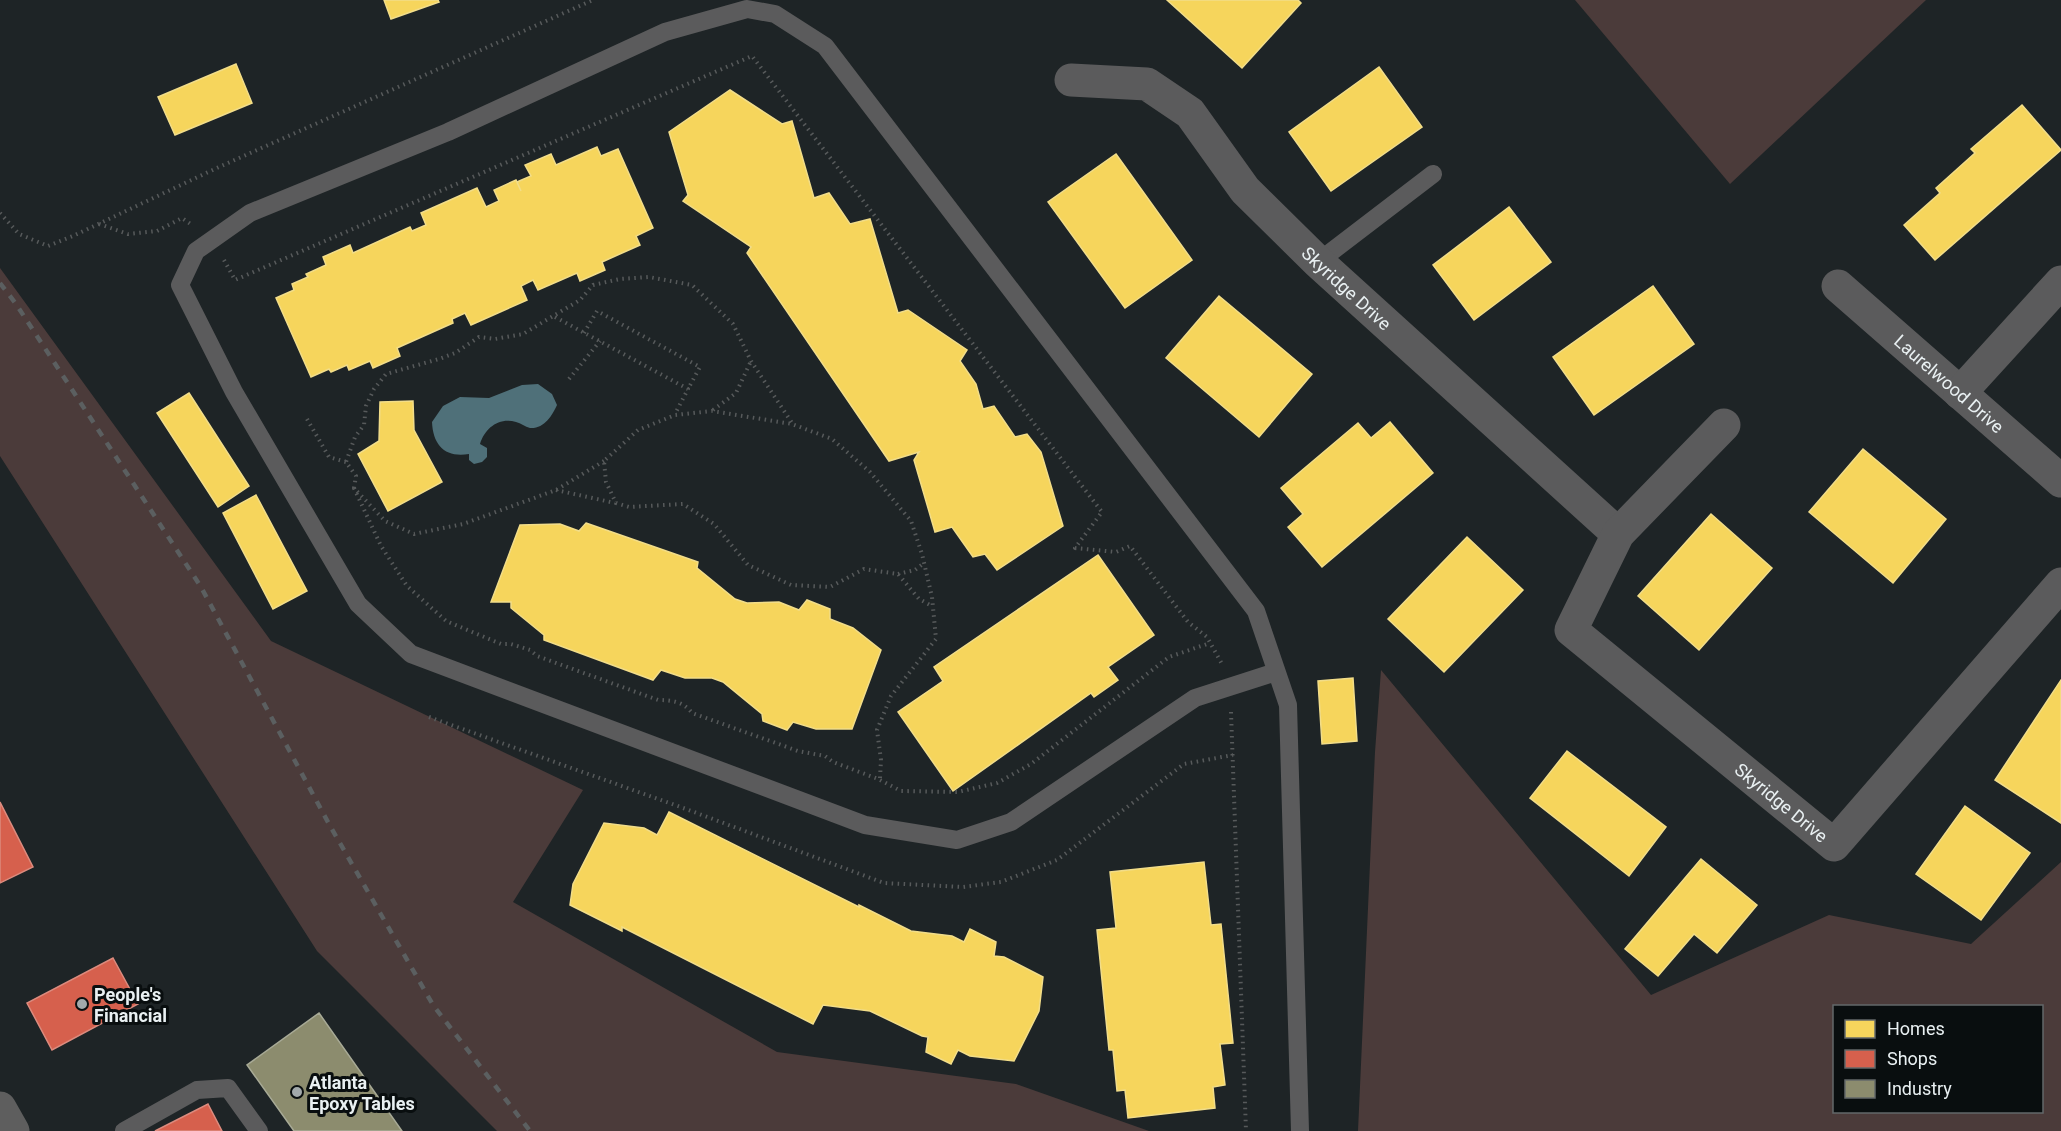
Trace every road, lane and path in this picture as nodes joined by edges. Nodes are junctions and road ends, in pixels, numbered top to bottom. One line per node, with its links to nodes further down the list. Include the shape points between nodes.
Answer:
1 (593, 0): 5 (path)
2 (1071, 80): 7 (street, Skyridge Drive, via 1147,84 1190,113 1245,190)
3 (1433, 174): 7 (lane)
4 (0, 213): 5 (path, via 19,234 48,246)
5 (99, 224): 6 (path, via 128,234 157,231 182,218)
6 (213, 239): 33 (path, via 235,280 752,56 1102,512 1076,548 1116,552 1130,546 1188,622); 34 (lane, via 250,213 448,132 665,32 747,9 775,14 825,46 1256,611); 35 (lane, via 196,251 180,285 234,392 358,604 411,654 865,825 957,840 1011,822 1195,698)
7 (1318, 262): 28 (street, Skyridge Drive)
8 (2061, 282): 16 (street)
9 (1838, 286): 16 (street, Laurelwood Drive)
10 (555, 317): 11 (path); 13 (path, via 580,300 593,285 649,277 692,285 733,324); 23 (path, via 523,334 495,339 479,337 455,353 386,374 366,406 364,424)
11 (584, 333): 12 (path); 15 (path, via 597,311 700,367)
12 (600, 341): 14 (path); 15 (path)
13 (751, 362): 17 (path, via 736,393); 20 (path)
14 (568, 379)
15 (688, 389): 18 (path)
16 (1960, 393): 24 (street, Laurelwood Drive)
17 (712, 411): 18 (path); 20 (path)
18 (675, 415): 22 (path, via 638,430)
19 (307, 419): 23 (path, via 329,457)
20 (792, 424): 29 (path, via 832,439 870,472 911,521)
21 (1724, 425): 28 (street, Skyridge Drive)
22 (604, 461): 26 (path); 27 (path, via 606,482)
23 (346, 462): 25 (path, via 356,476)
24 (2061, 481)
25 (354, 488): 26 (path, via 385,520 414,534 463,524); 33 (path, via 381,546 406,586 446,621 658,700 686,705 692,713 798,751 825,756 901,791 958,792 997,783 1031,764 1169,657)
26 (556, 490): 27 (path)
27 (616, 503): 30 (path, via 629,507 683,504 714,524 748,565 791,585 830,587 864,569)
28 (1618, 534): 31 (street, Skyridge Drive, via 1571,630 1834,845)
29 (924, 562): 30 (path, via 915,570); 32 (path)
30 (898, 574): 32 (path, via 920,599)
31 (2061, 584)
32 (932, 606): 36 (path, via 936,639 891,696 877,730 882,760)
33 (1210, 643): 35 (path)
34 (1276, 672): 35 (lane); 42 (lane, via 1288,705)
35 (1229, 687): 41 (path)
36 (879, 778)
37 (0, 1108): 38 (main road)
38 (13, 1131)
39 (124, 1131): 40 (lane, via 197,1090 228,1088)
40 (259, 1131)
41 (1246, 1131)
42 (1300, 1131)

